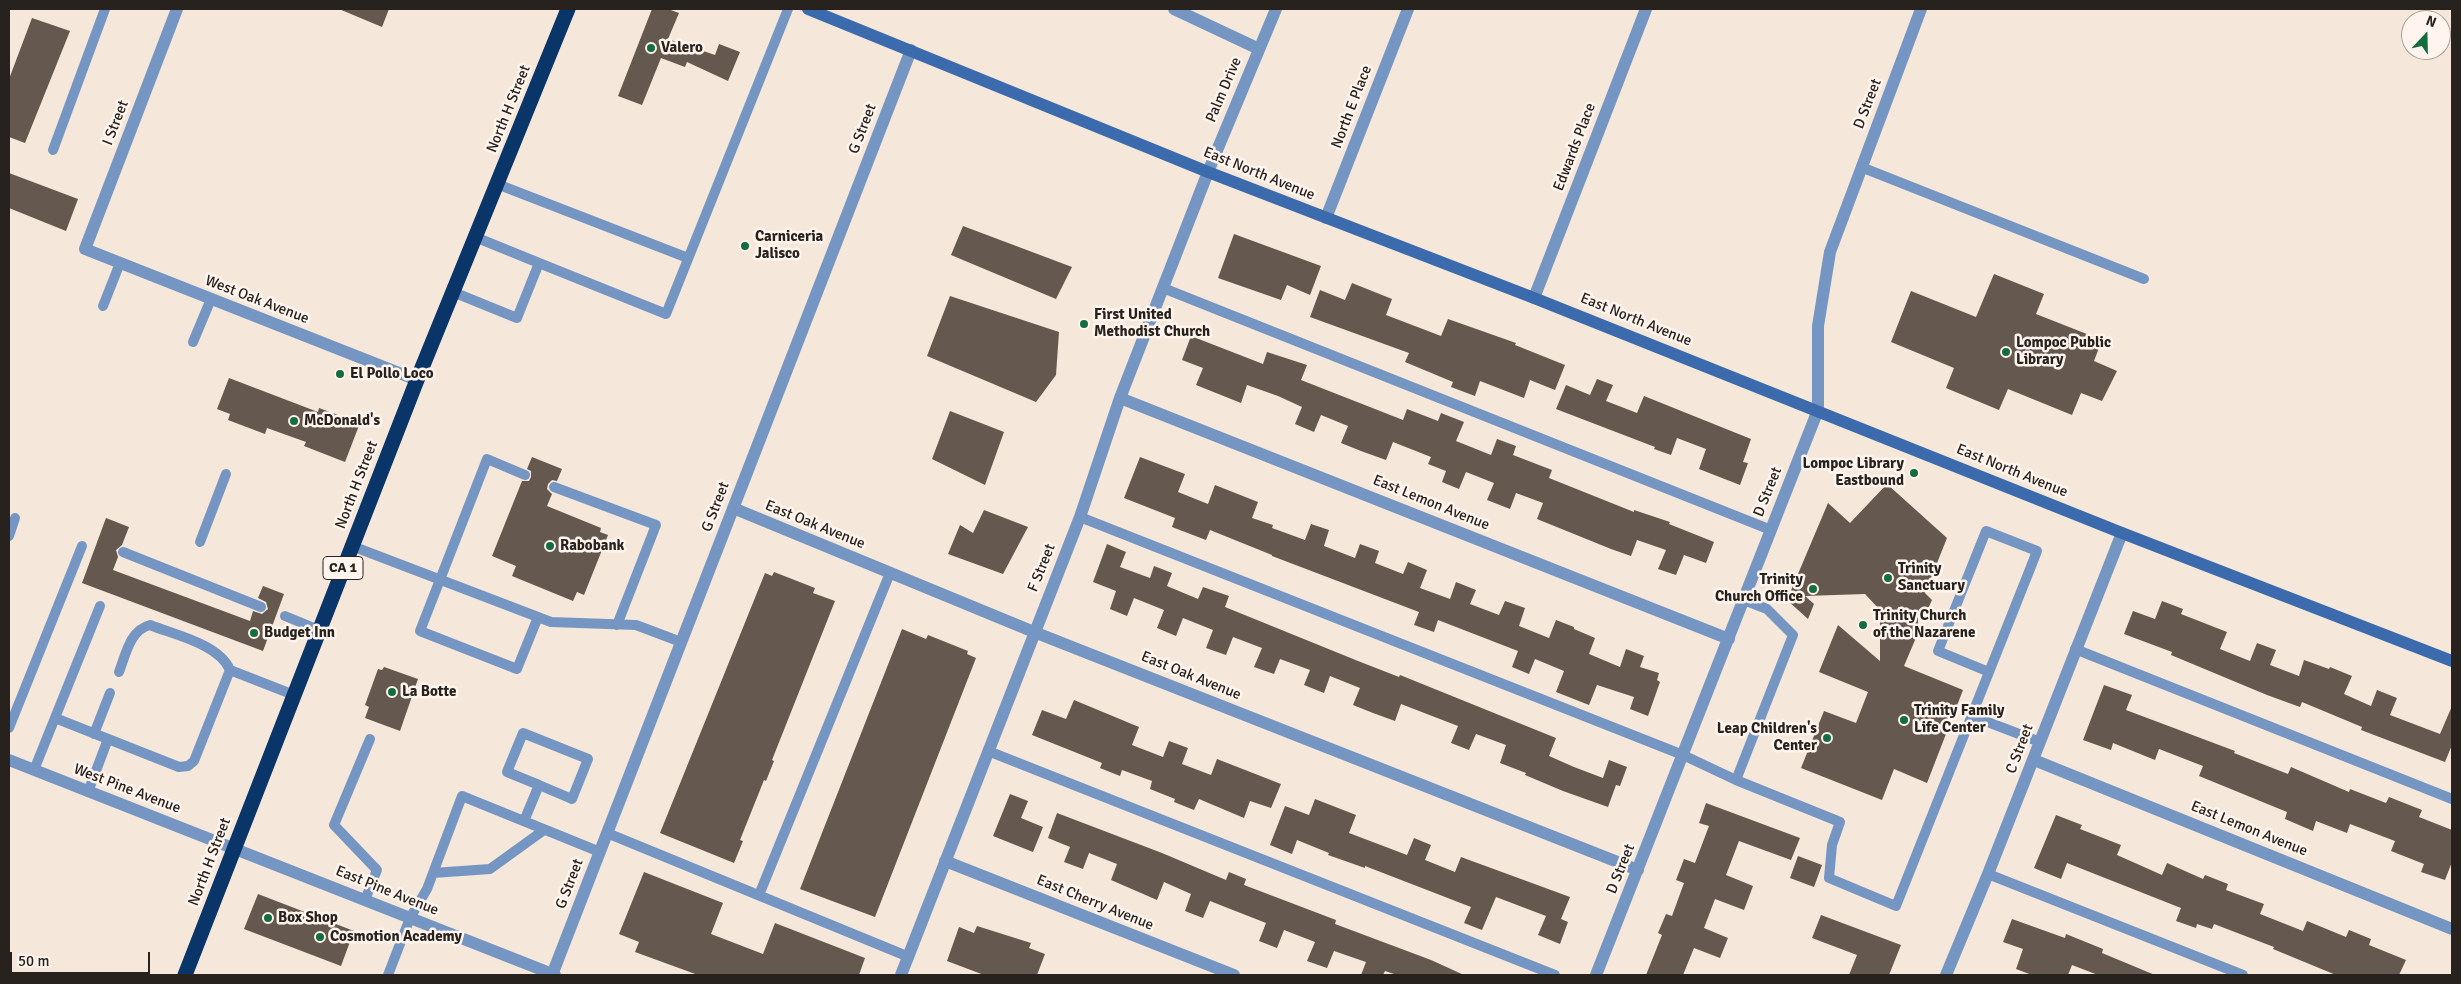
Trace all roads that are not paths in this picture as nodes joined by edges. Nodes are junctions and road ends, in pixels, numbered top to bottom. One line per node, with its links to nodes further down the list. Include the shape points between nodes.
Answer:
1 (105, 9): 13 (lane)
2 (177, 9): 19 (street, I Street)
3 (568, 9): 16 (highway, North H Street / CA 1)
4 (788, 9): 20 (lane)
5 (808, 9): 12 (street, East North Avenue)
6 (1174, 9): 11 (street, Palm Drive)
7 (1276, 9): 11 (street, Palm Drive)
8 (1408, 9): 17 (street, North E Place)
9 (1646, 9): 26 (street, Edwards Place)
10 (1921, 9): 14 (street, D Street)
11 (1260, 48): 15 (street, Palm Drive)
12 (911, 50): 15 (street, East North Avenue); 36 (street, G Street)
13 (53, 150)
14 (1861, 167): 23 (lane); 32 (street, D Street, via 1829,261 1818,326)
15 (1208, 172): 17 (street, East North Avenue); 24 (street, F Street)
16 (498, 184): 18 (highway, North H Street / CA 1); 20 (lane)
17 (1326, 218): 26 (street, East North Avenue)
18 (476, 237): 22 (lane); 25 (highway, North H Street / CA 1)
19 (85, 248): 21 (street, West Oak Avenue)
20 (688, 258): 22 (lane, via 666,314)
21 (120, 263): 27 (street, West Oak Avenue); 28 (lane)
22 (539, 263): 25 (lane, via 517,318)
23 (2144, 279)
24 (1163, 288): 31 (street, F Street); 39 (lane)
25 (453, 292): 30 (highway, North H Street / CA 1)
26 (1534, 298): 32 (street, East North Avenue)
27 (211, 299): 29 (lane); 30 (street, West Oak Avenue)
28 (103, 306)
29 (193, 342)
30 (417, 380): 44 (highway, North H Street / CA 1)
31 (1120, 398): 37 (street, F Street); 56 (street, East Lemon Avenue)
32 (1818, 410): 39 (street, D Street); 40 (street, East North Avenue)
33 (226, 474): 42 (lane)
34 (525, 475): 47 (lane, via 487,460)
35 (554, 487): 53 (lane, via 656,525)
36 (733, 508): 46 (street, East Oak Avenue); 57 (street, G Street)
37 (1080, 517): 55 (street, F Street); 73 (lane)
38 (15, 518): 41 (lane)
39 (1771, 530): 48 (street, D Street)
40 (2122, 533): 58 (street, C Street); 59 (street, East North Avenue)
41 (9, 536)
42 (200, 542)
43 (82, 546): 67 (lane)
44 (352, 546): 47 (lane); 54 (highway, North H Street / CA 1)
45 (123, 552): 50 (lane)
46 (890, 573): 55 (street, East Oak Avenue); 90 (lane)
47 (440, 580): 52 (lane); 52 (lane, via 420,631 517,669)
48 (1744, 600): 56 (street, D Street); 77 (lane, via 1767,609 1793,635)
49 (100, 606): 66 (lane)
50 (261, 607)
51 (285, 616): 54 (lane)
52 (538, 617): 53 (lane, via 551,622)
53 (617, 624): 57 (lane, via 636,625)
54 (319, 630): 64 (highway, North H Street / CA 1)
55 (1034, 632): 72 (street, F Street); 87 (street, East Oak Avenue)
56 (1729, 639): 73 (street, D Street)
57 (681, 642): 83 (street, G Street)
58 (2075, 649): 71 (street, C Street); 80 (lane)
59 (2452, 661)
60 (230, 670): 61 (lane, via 226,660 215,650 150,625 140,627 134,634); 64 (lane); 69 (lane, via 194,761 188,766 179,767)
61 (119, 672)
62 (1989, 672): 62 (lane, via 2037,551 1986,531 1938,652); 65 (lane)
63 (110, 693): 68 (lane)
64 (294, 696): 84 (highway, North H Street / CA 1)
65 (1972, 716): 71 (lane); 77 (lane, via 1896,906 1829,878 1832,844 1840,822)
66 (55, 718): 68 (lane); 76 (lane)
67 (9, 728)
68 (94, 734): 69 (lane)
69 (108, 739): 79 (lane)
70 (370, 739): 91 (lane, via 334,824 377,870)
71 (2040, 742): 75 (street, C Street)
72 (988, 752): 86 (street, F Street); 100 (lane)
73 (1683, 755): 77 (lane); 87 (street, D Street)
74 (9, 760): 76 (street, West Pine Avenue)
75 (2034, 760): 89 (street, C Street); 93 (street, East Lemon Avenue)
76 (34, 770): 79 (street, West Pine Avenue)
77 (1736, 780)
78 (538, 785): 78 (lane, via 507,772 523,733 588,760 572,798); 81 (lane)
79 (88, 792): 84 (street, West Pine Avenue)
80 (2452, 799)
81 (524, 821): 82 (lane); 88 (lane, via 462,796)
82 (544, 830): 85 (lane); 88 (lane, via 490,869)
83 (607, 833): 85 (street, G Street); 90 (lane)
84 (234, 848): 91 (street, East Pine Avenue); 95 (highway, North H Street / CA 1)
85 (600, 852): 97 (street, G Street)
86 (945, 861): 94 (street, F Street); 99 (street, East Cherry Avenue)
87 (1638, 870): 101 (street, D Street)
88 (433, 873): 92 (lane)
89 (1988, 874): 102 (street, C Street); 103 (lane)
90 (758, 895): 94 (lane)
91 (365, 900): 92 (street, East Pine Avenue)
92 (410, 918): 96 (lane); 97 (street, East Pine Avenue)
93 (2452, 929)
94 (909, 957): 98 (street, F Street)
95 (184, 975)
96 (388, 975)
97 (554, 975)
98 (901, 975)
99 (1234, 975)
100 (1555, 975)
101 (1596, 975)
102 (1946, 975)
103 (2243, 975)

